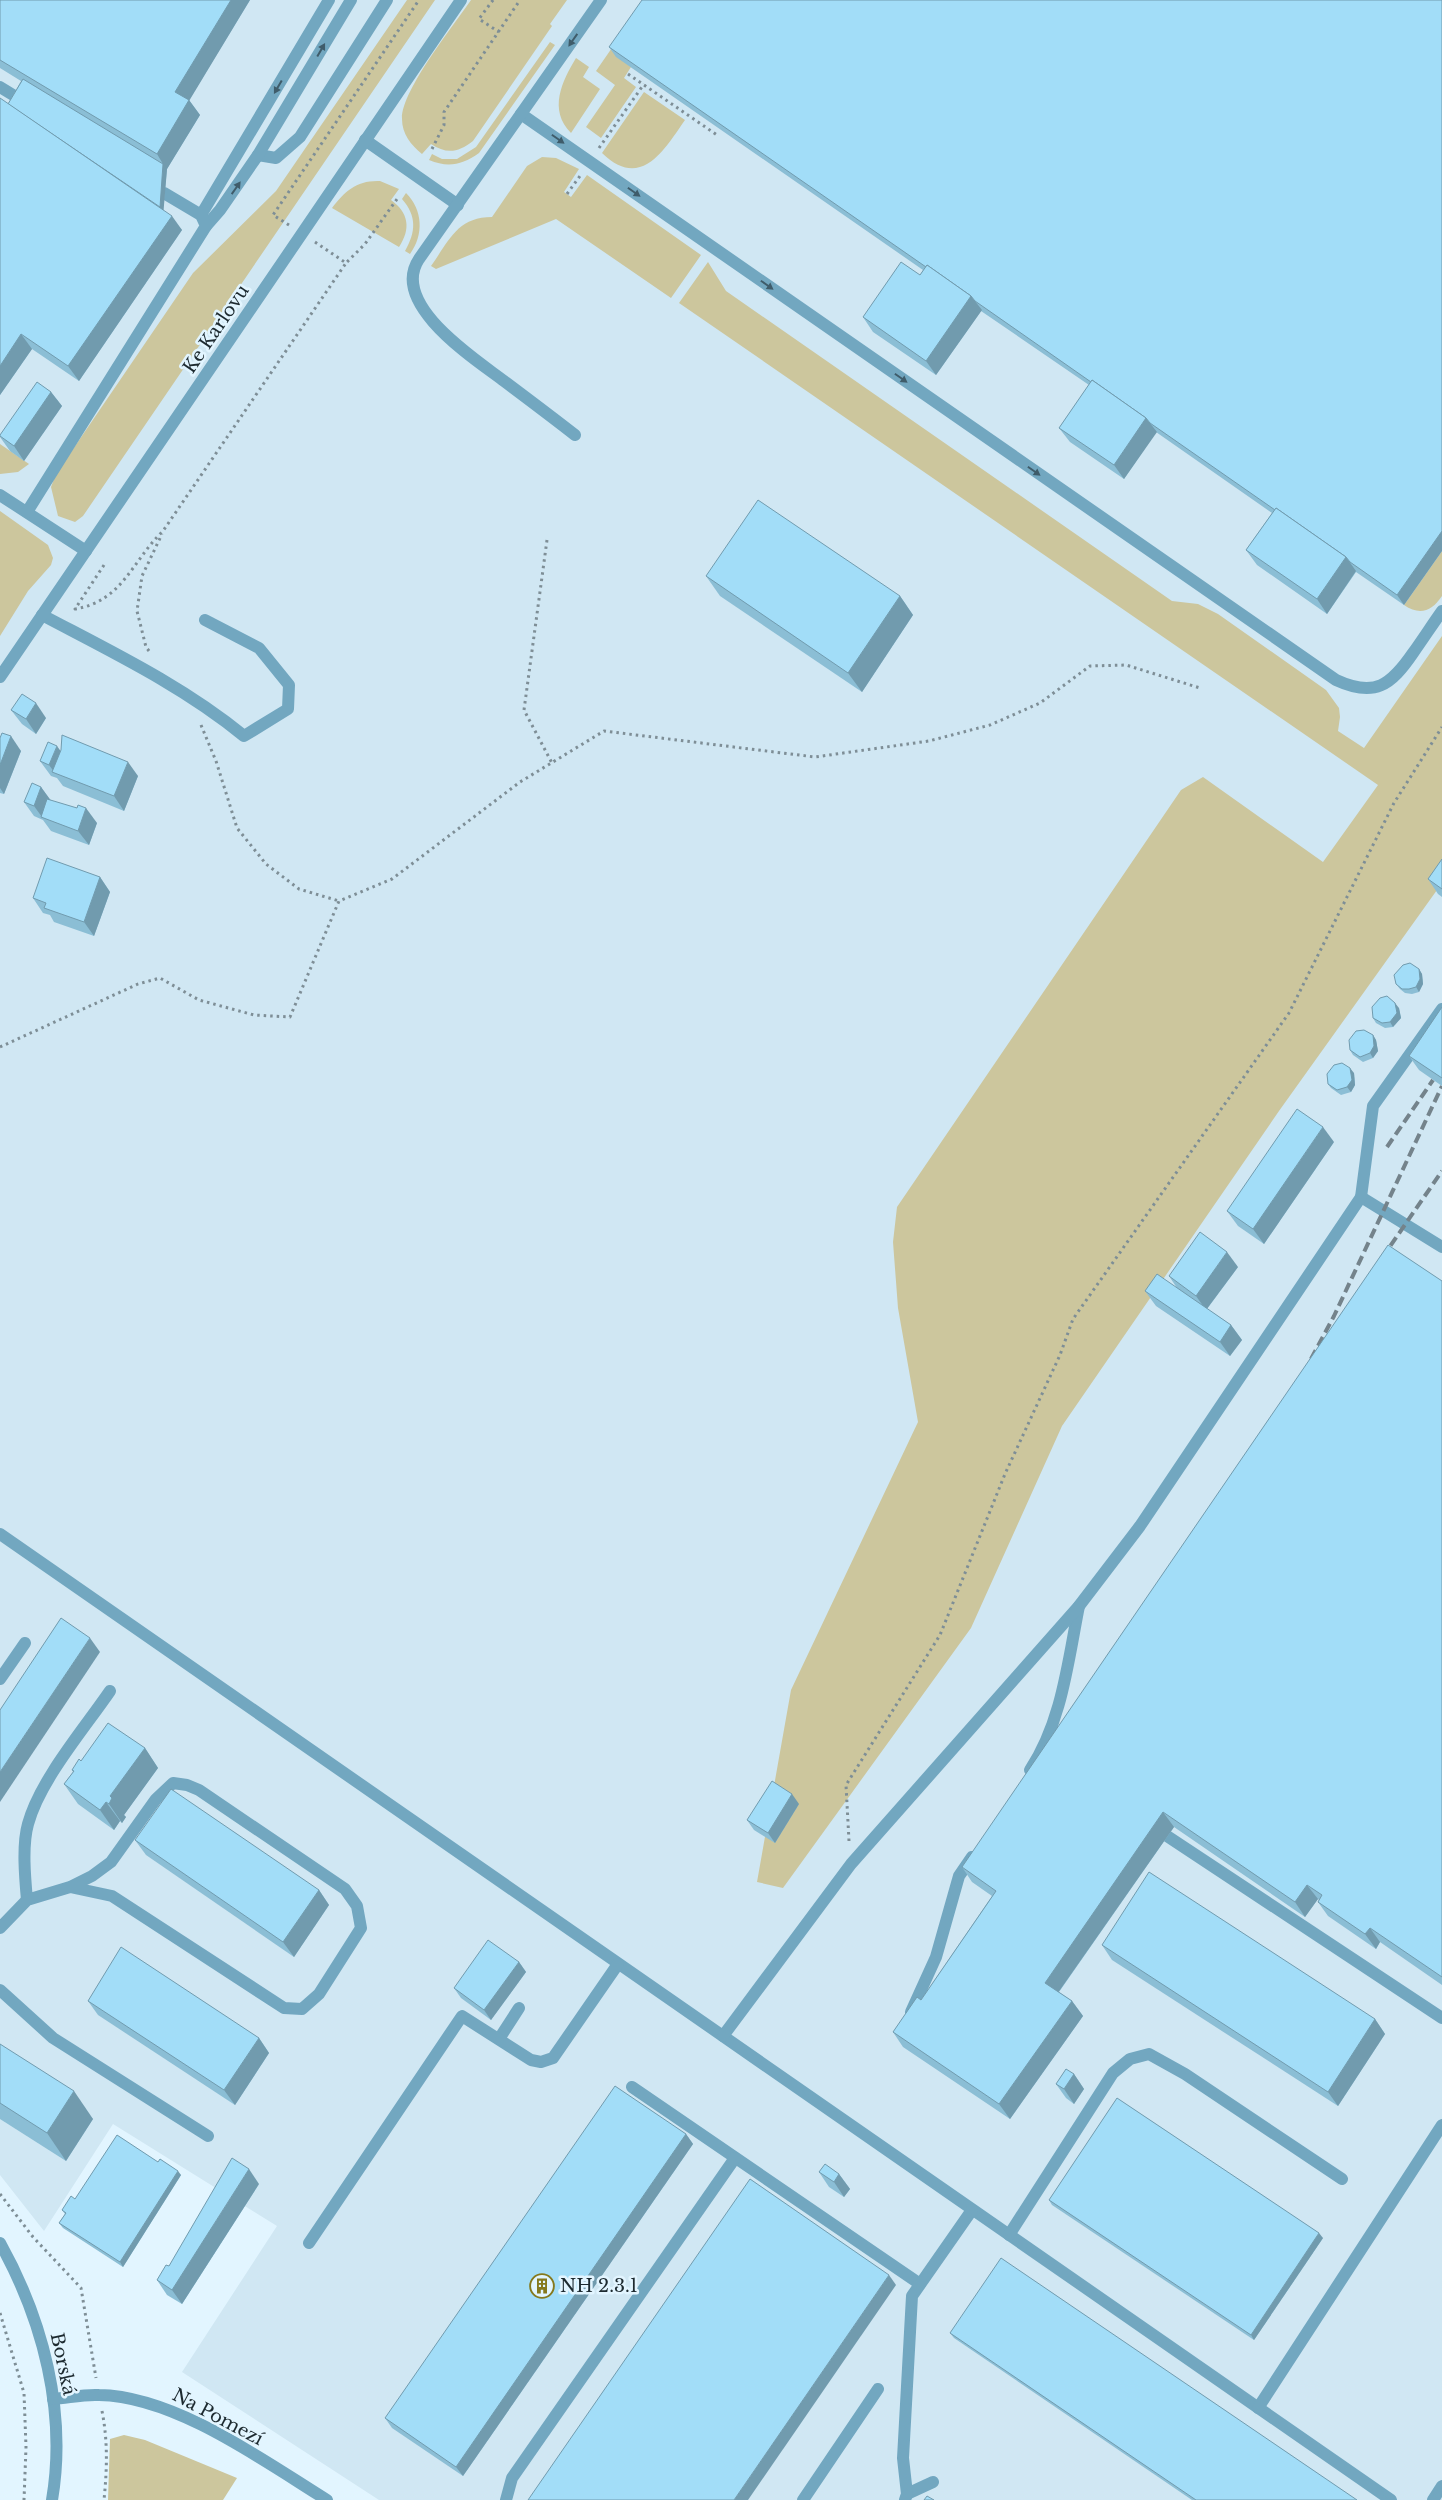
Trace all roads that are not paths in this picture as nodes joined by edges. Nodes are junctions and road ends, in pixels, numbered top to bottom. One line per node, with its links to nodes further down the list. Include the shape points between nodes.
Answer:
1 (329, 0): 13 (street, one-way to 13)
2 (351, 0): 10 (street, one-way to 2)
3 (387, 0): 10 (street, via 300,137 276,158)
4 (461, 0): 9 (street, Ke Karlovu)
5 (601, 0): 8 (street, one-way to 8)
6 (0, 87): 7 (street)
7 (18, 98)
8 (521, 114): 12 (street); 18 (street, one-way to 18, via 1336,680 1364,689 1385,684 1398,673)
9 (365, 140): 12 (street); 17 (street, Ke Karlovu)
10 (258, 155): 13 (street, one-way to 10, via 220,210)
11 (164, 193): 13 (street)
12 (458, 205): 14 (street, via 417,263 414,284 417,297 446,337)
13 (203, 220): 16 (street)
14 (575, 435)
15 (0, 495): 16 (street)
16 (26, 512): 17 (street)
17 (86, 551): 19 (street, Ke Karlovu)
18 (1442, 611)
19 (42, 615): 20 (street, via 178,688 244,736 288,709 289,685 259,648); 21 (street, Ke Karlovu)
20 (206, 620)
21 (0, 677)
22 (1442, 1009): 23 (street, via 1373,1106)
23 (1361, 1197): 24 (street); 26 (street, via 1140,1526)
24 (1442, 1247)
25 (0, 1534): 36 (street)
26 (1079, 1606): 30 (street, via 1061,1701 1037,1759); 41 (street, via 851,1864)
27 (25, 1643): 28 (street)
28 (0, 1679)
29 (110, 1691): 34 (street, via 44,1787 28,1824)
30 (1021, 1782)
31 (1167, 1836): 39 (street)
32 (980, 1845): 40 (street, via 959,1876 936,1957)
33 (70, 1887): 33 (street, via 112,1896 284,2008 302,2009 319,1994 361,1928 357,1906 345,1889 199,1790 173,1782 156,1799 110,1862); 34 (street)
34 (27, 1900): 35 (street)
35 (0, 1928)
36 (618, 1964): 41 (street); 42 (street, via 553,2058 541,2062 531,2060)
37 (0, 1990): 45 (street, via 53,2038)
38 (519, 2008): 42 (street)
39 (1442, 2018)
40 (906, 2022)
41 (723, 2036): 48 (street)
42 (499, 2039): 51 (street, via 462,2016)
43 (632, 2087): 46 (street)
44 (1442, 2125): 55 (street)
45 (208, 2136)
46 (735, 2158): 52 (street); 61 (street, via 512,2478)
47 (1342, 2179): 49 (street, via 1185,2074 1149,2054 1130,2059 1113,2074)
48 (972, 2210): 49 (street); 52 (street)
49 (1009, 2235): 55 (street)
50 (0, 2243): 54 (street, Borská, via 35,2319)
51 (310, 2243)
52 (920, 2284): 58 (street, via 912,2296 903,2458)
53 (878, 2389): 62 (street)
54 (53, 2399): 59 (street, Borská, via 56,2466); 60 (street, Na Pomezí, via 99,2395 155,2404 182,2415)
55 (1258, 2408): 63 (street)
56 (933, 2482): 58 (street)
57 (1442, 2486): 64 (street)
58 (906, 2497)
59 (52, 2500)
60 (327, 2500)
61 (506, 2500)
62 (803, 2500)
63 (1391, 2500)
64 (1433, 2500)

